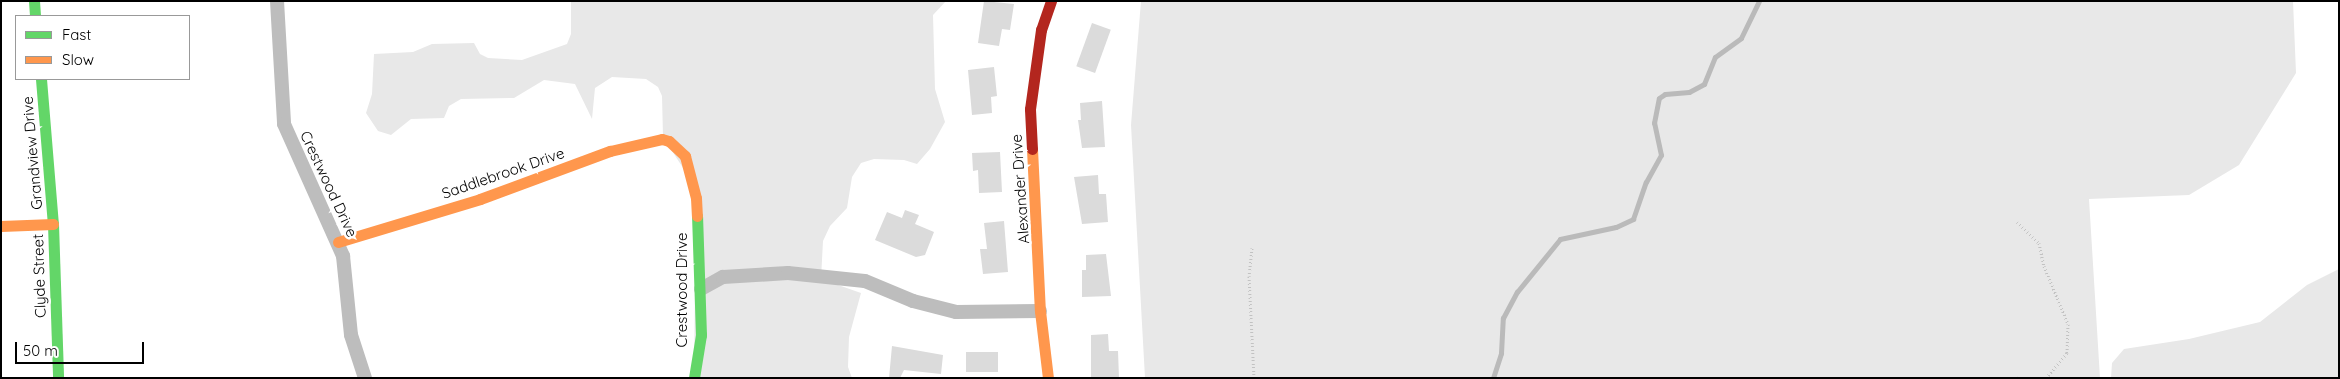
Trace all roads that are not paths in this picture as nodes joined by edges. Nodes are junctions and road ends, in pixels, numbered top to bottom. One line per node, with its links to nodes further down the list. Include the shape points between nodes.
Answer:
1 (34, 1): 4 (street)
2 (277, 1): 9 (street, Crestwood Drive, via 284,124)
3 (1051, 1): 11 (street, Alexander Drive, via 1041,30 1030,109)
4 (35, 15)
5 (40, 80): 7 (street, Grandview Drive)
6 (677, 146): 9 (street, Saddlebrook Drive, via 662,139 610,151 480,199); 10 (street, Crestwood Drive, via 685,156 696,198)
7 (52, 224): 8 (street, Clyde Street); 12 (street, Clyde Street)
8 (1, 226)
9 (338, 242): 13 (street, Crestwood Drive, via 346,271 351,335)
10 (701, 289): 11 (street, via 723,277 788,273 865,281 914,301 956,312); 14 (street, Crestwood Drive, via 701,335)
11 (1040, 312): 15 (street, Alexander Drive)
12 (58, 378)
13 (364, 378)
14 (694, 378)
15 (1048, 378)

